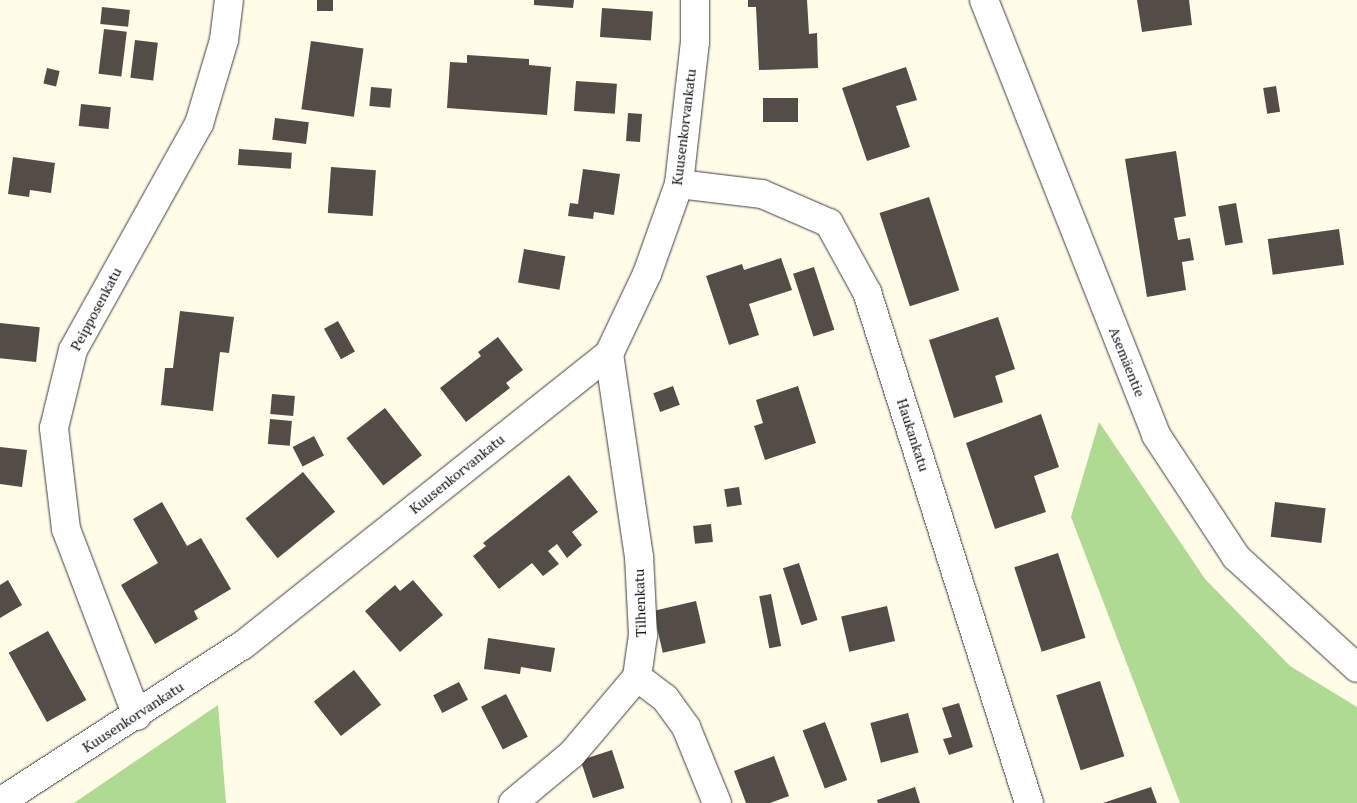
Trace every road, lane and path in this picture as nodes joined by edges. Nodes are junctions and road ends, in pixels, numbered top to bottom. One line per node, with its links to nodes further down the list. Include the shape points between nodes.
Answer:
1 (229, 0): 8 (street, Peipposenkatu, via 224,40 199,124 73,350 54,428 66,529)
2 (695, 0): 4 (street, Kuusenkorvankatu, via 695,42)
3 (984, 0): 6 (street, Asemäentie, via 1156,435 1236,557)
4 (679, 184): 5 (street, Kuusenkorvankatu, via 647,274); 12 (street, Haukankatu, via 762,194 829,223 867,292)
5 (609, 354): 7 (street, Tilhenkatu, via 639,557 643,635); 8 (street, Kuusenkorvankatu, via 243,645)
6 (1357, 668)
7 (637, 677): 10 (street, via 572,754); 11 (street, via 664,698 686,727)
8 (137, 716): 9 (street, Kuusenkorvankatu)
9 (0, 802)
10 (513, 803)
11 (717, 803)
12 (1029, 803)

